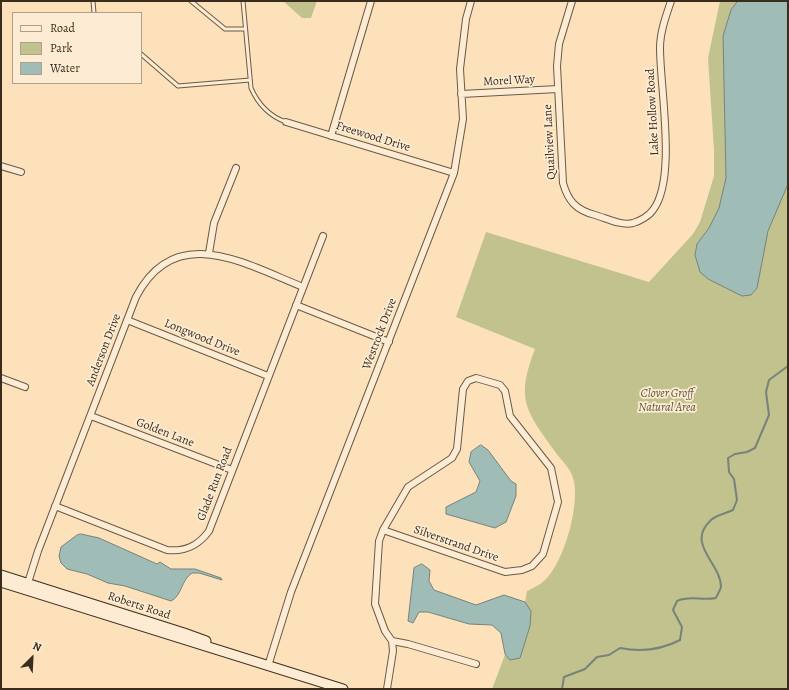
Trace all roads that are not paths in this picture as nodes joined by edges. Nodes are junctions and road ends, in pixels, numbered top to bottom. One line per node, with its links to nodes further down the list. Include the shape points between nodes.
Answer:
1 (93, 1): 8 (lane)
2 (191, 1): 9 (lane, via 225,28)
3 (243, 1): 9 (lane)
4 (370, 1): 15 (street)
5 (471, 1): 13 (street, Westrock Drive, via 466,19 460,69)
6 (572, 1): 12 (street, Quailview Lane, via 559,44 556,66)
7 (671, 1): 20 (street, Lake Hollow Road, via 662,28 660,47 666,161 664,180 654,210)
8 (94, 12)
9 (246, 29): 11 (lane)
10 (142, 55): 11 (lane, via 178,86)
11 (250, 80): 14 (lane, via 260,104 270,114)
12 (558, 89): 13 (street, Morel Way); 20 (street, Quailview Lane, via 563,183 566,196 584,212 618,222 632,223)
13 (461, 94): 19 (street, Westrock Drive, via 463,119)
14 (286, 122): 15 (street, Freewood Drive)
15 (331, 136): 19 (street, Freewood Drive)
16 (1, 166): 18 (street)
17 (236, 168): 22 (street, via 214,223)
18 (21, 172)
19 (454, 173): 26 (street, Westrock Drive)
20 (646, 217)
21 (323, 236): 23 (street, Glade Run Road)
22 (209, 253): 23 (street, Anderson Drive, via 227,257); 25 (street, Anderson Drive, via 188,254 156,270 140,289)
23 (303, 287): 24 (street, Glade Run Road)
24 (296, 305): 26 (street); 27 (street, Glade Run Road)
25 (127, 320): 27 (street, Longwood Drive); 30 (street, Anderson Drive)
26 (389, 342): 39 (street, Westrock Drive, via 291,592)
27 (268, 376): 31 (street, Glade Run Road)
28 (1, 378): 29 (street)
29 (25, 388)
30 (91, 416): 31 (street, Golden Lane); 32 (street, Anderson Drive)
31 (232, 470): 32 (street, Glade Run Road, via 209,531 195,545 177,551 167,550)
32 (55, 506): 36 (street, Anderson Drive)
33 (383, 530): 33 (street, Silverstrand Drive, via 408,487 452,458 458,450 463,389 468,381 476,378 500,385 510,416 551,468 558,502 540,559 522,570 505,572); 37 (street, via 379,541 375,604)
34 (1, 575): 36 (main road, Roberts Road)
35 (1, 581): 36 (main road)
36 (27, 587): 39 (main road, Roberts Road, via 184,633)
37 (392, 642): 38 (street, via 408,644); 41 (street)
38 (476, 664)
39 (268, 666): 40 (main road, Roberts Road)
40 (343, 689)
41 (387, 689)

